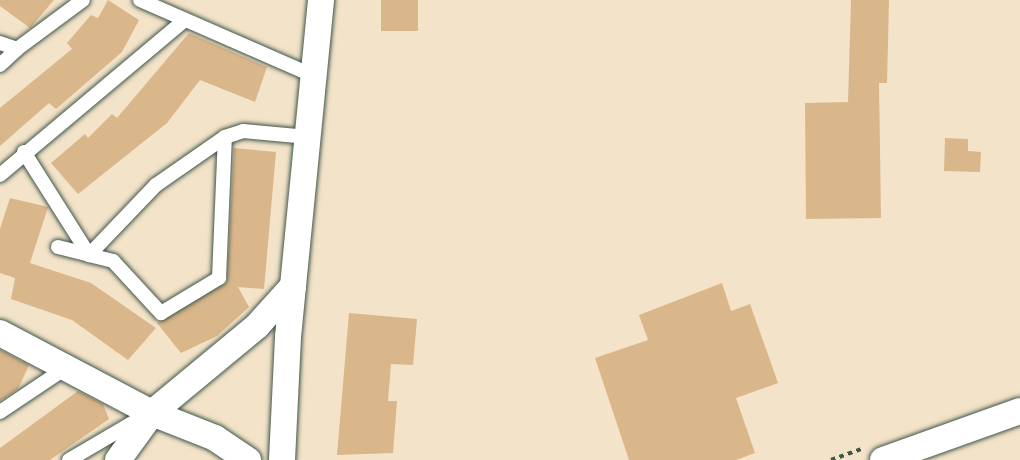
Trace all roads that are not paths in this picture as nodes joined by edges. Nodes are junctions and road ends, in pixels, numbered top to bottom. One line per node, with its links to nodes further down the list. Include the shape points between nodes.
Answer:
1 (83, 0): 6 (lane)
2 (140, 0): 4 (lane)
3 (321, 0): 8 (street)
4 (185, 20): 8 (lane); 11 (lane)
5 (0, 43): 6 (lane)
6 (17, 49): 7 (lane)
7 (0, 65)
8 (314, 76): 10 (street)
9 (225, 137): 10 (lane, via 243,131); 14 (lane, via 156,185); 14 (lane, via 219,278 161,313 113,261)
10 (308, 137): 15 (street)
11 (24, 152): 12 (lane); 14 (lane)
12 (0, 175)
13 (58, 247): 14 (lane)
14 (89, 255)
15 (293, 286): 20 (street, via 258,326); 24 (street)
16 (0, 333): 17 (street)
17 (67, 367): 19 (lane); 20 (street)
18 (1020, 411): 25 (street)
19 (0, 412)
20 (152, 413): 21 (lane); 22 (street); 23 (street, via 215,438)
21 (69, 460)
22 (118, 460)
23 (248, 460)
24 (282, 460)
25 (883, 460)

